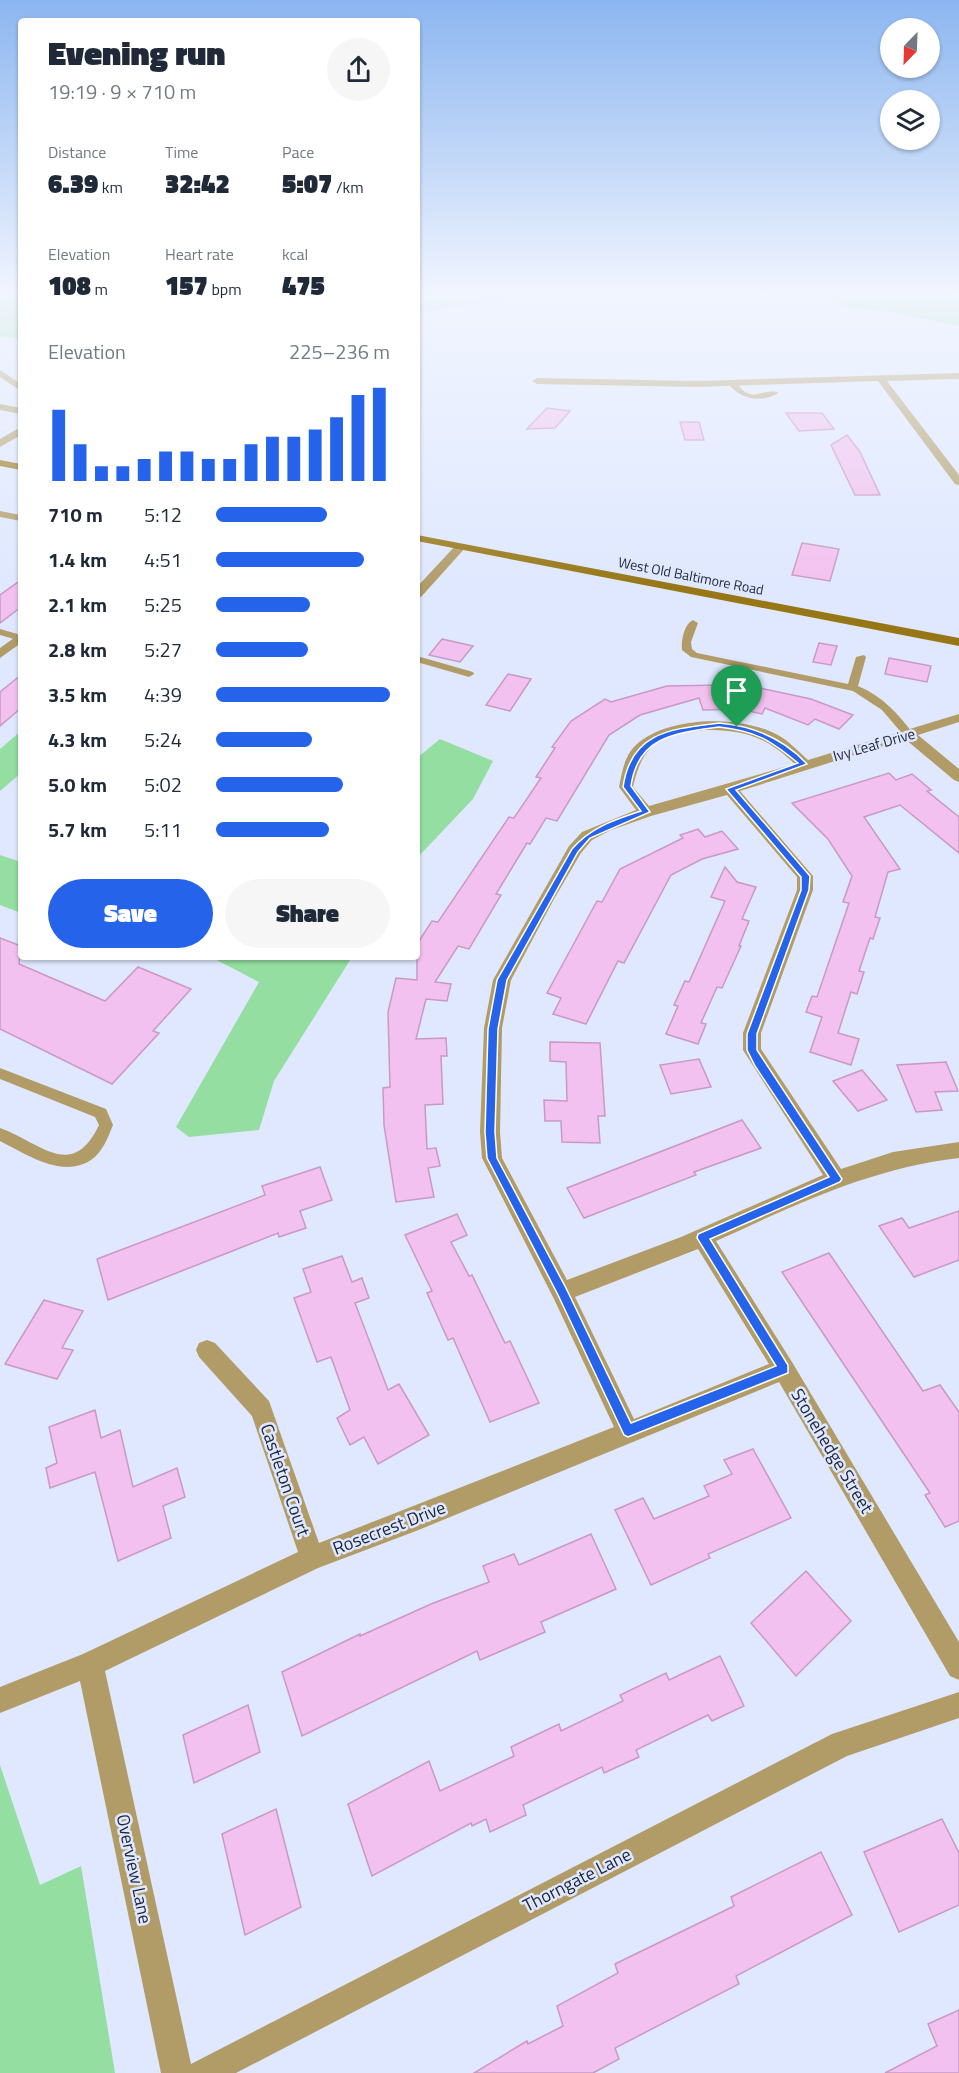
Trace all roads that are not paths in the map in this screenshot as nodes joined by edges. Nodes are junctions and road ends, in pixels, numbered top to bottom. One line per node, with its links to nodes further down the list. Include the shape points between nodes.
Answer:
1 (737, 393): 2 (lane, via 777,396)
2 (775, 393)
3 (891, 393): 12 (street)
4 (0, 407): 5 (street)
5 (18, 410)
6 (18, 432): 7 (street)
7 (0, 444)
8 (0, 455): 9 (street)
9 (18, 458)
10 (0, 463): 11 (street)
11 (18, 466)
12 (959, 482)
13 (0, 514): 14 (lane)
14 (18, 517)
15 (420, 539): 16 (street, West Old Baltimore Road)
16 (460, 547): 17 (street); 22 (street, West Old Baltimore Road)
17 (420, 591)
18 (693, 623): 27 (lane, via 687,650 700,658)
19 (0, 632): 20 (lane)
20 (18, 637)
21 (18, 640): 23 (street)
22 (959, 642)
23 (0, 654)
24 (861, 657): 27 (lane)
25 (420, 660): 26 (lane)
26 (469, 674)
27 (852, 688): 29 (lane, via 885,706)
28 (959, 718): 29 (street, Ivy Leaf Drive)
29 (909, 735): 30 (street, Ivy Leaf Drive); 31 (street)
30 (804, 764): 32 (street, Ivy Leaf Drive); 33 (street, via 771,737 752,730 719,725 673,732 642,747 629,772 627,787)
31 (959, 777)
32 (730, 789): 33 (street, Ivy Leaf Drive); 37 (street, via 805,876 805,890 752,1034 752,1050)
33 (646, 812): 39 (street, Ivy Leaf Drive, via 587,836 575,850 502,980 493,1029 492,1158)
34 (0, 1073): 35 (lane, via 101,1113 106,1125 101,1140 87,1155 69,1162 56,1161)
35 (0, 1134)
36 (959, 1150): 37 (street, via 921,1152)
37 (836, 1179): 38 (street)
38 (702, 1238): 39 (street); 41 (street, Stonehedge Street)
39 (562, 1292): 42 (street, Ivy Leaf Drive)
40 (207, 1350): 43 (street, Castleton Court, via 261,1409)
41 (784, 1369): 42 (street, Rosecrest Drive); 45 (street, Stonehedge Street)
42 (628, 1431): 43 (street, Rosecrest Drive)
43 (312, 1558): 44 (street, Rosecrest Drive)
44 (90, 1664): 46 (street, Rosecrest Drive); 48 (street, Overview Lane)
45 (959, 1667)
46 (0, 1700)
47 (959, 1705): 49 (street, Thorngate Lane, via 842,1744)
48 (177, 2073)
49 (203, 2073)

